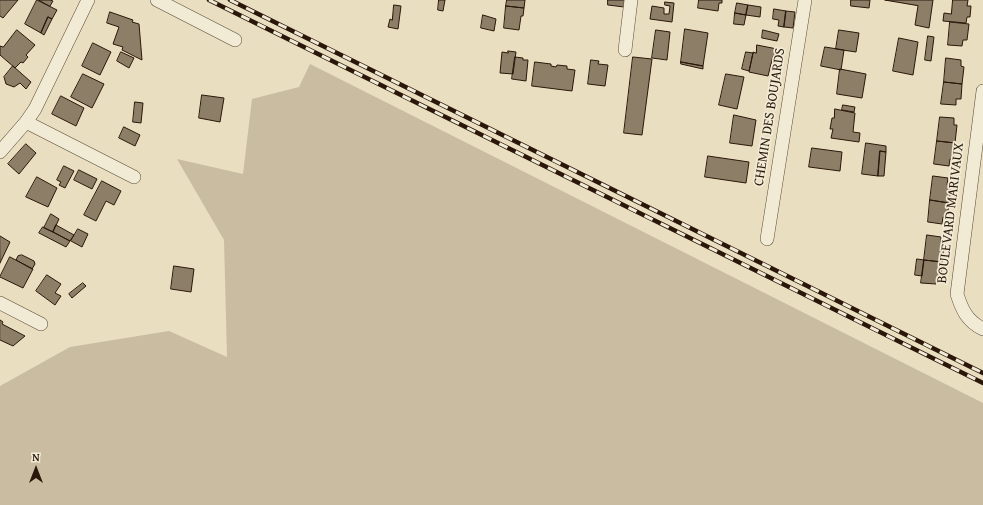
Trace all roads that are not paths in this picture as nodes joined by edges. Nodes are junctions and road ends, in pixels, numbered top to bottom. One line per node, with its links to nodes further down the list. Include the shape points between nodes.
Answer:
1 (88, 0): 8 (street, via 35,109)
2 (157, 0): 5 (street)
3 (631, 0): 6 (street)
4 (805, 0): 12 (street, CHEMIN DES BOUJARDS)
5 (235, 40)
6 (625, 50)
7 (983, 91): 10 (street, BOULEVARD MARIVAUX)
8 (26, 122): 9 (street); 11 (street)
9 (0, 152)
10 (978, 174): 15 (street, BOULEVARD MARIVAUX, via 957,294 962,311)
11 (134, 177)
12 (767, 239)
13 (0, 303): 14 (street)
14 (41, 324)
15 (983, 329)

